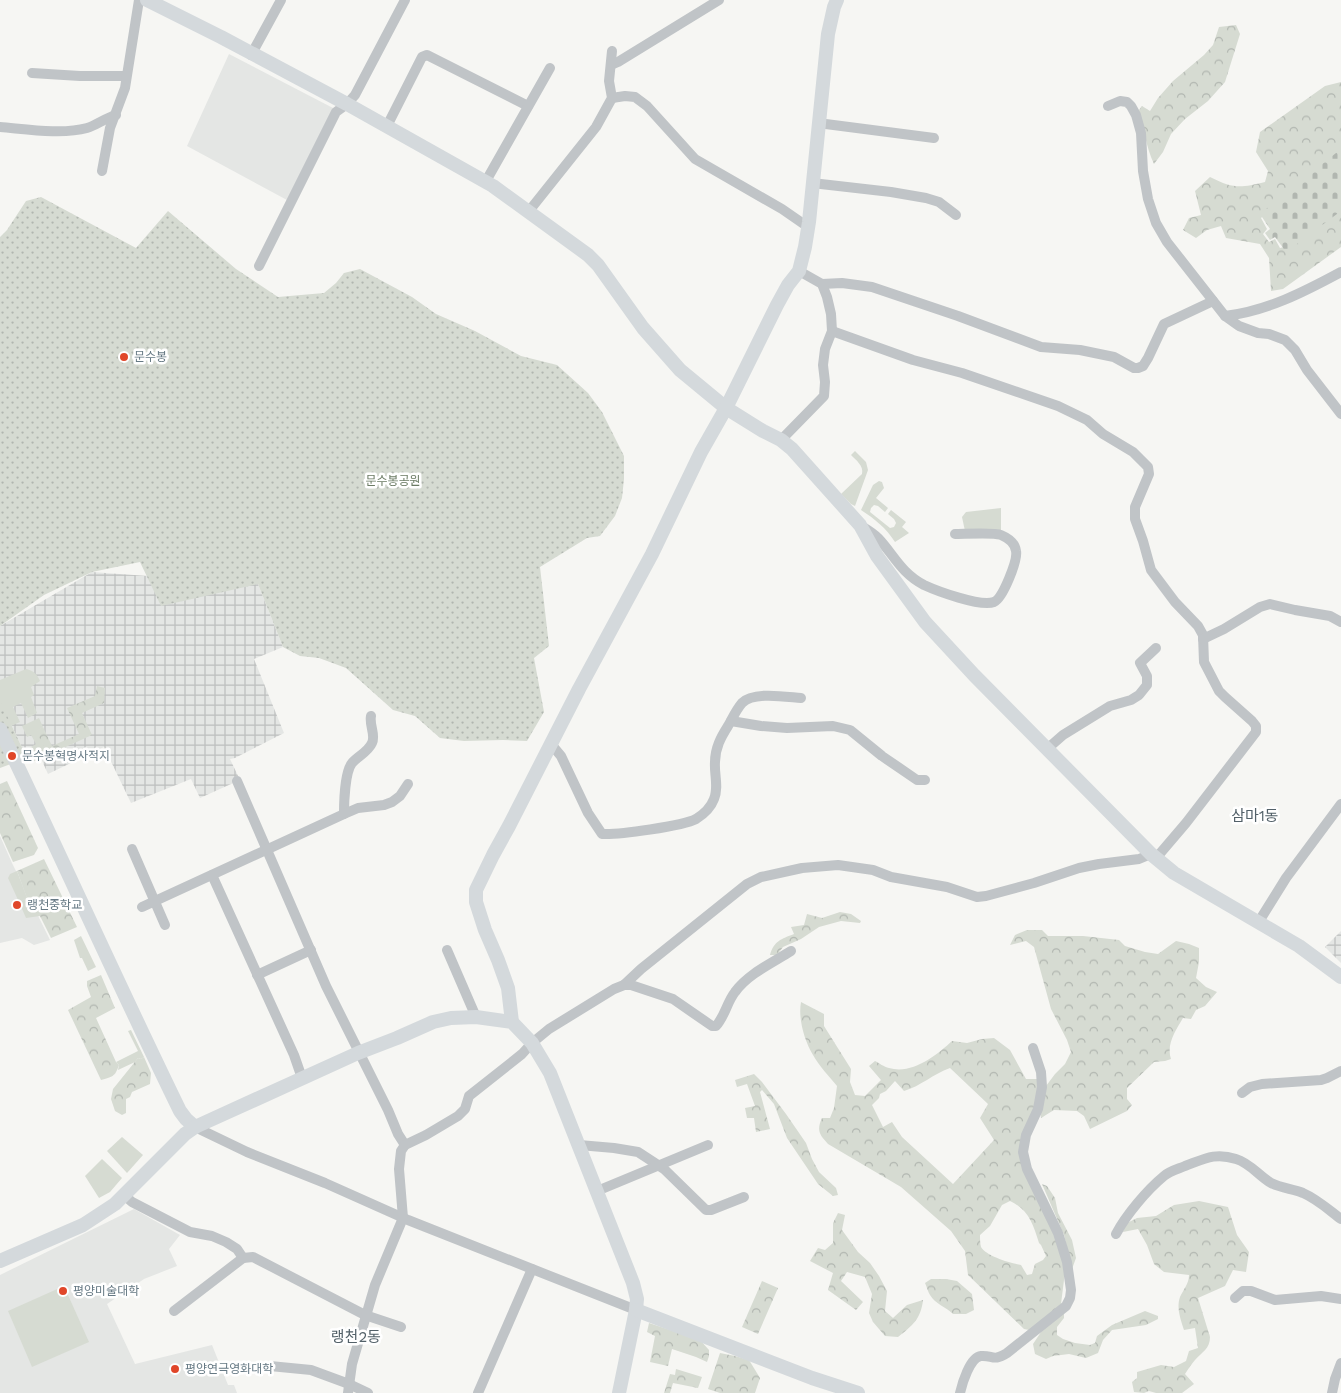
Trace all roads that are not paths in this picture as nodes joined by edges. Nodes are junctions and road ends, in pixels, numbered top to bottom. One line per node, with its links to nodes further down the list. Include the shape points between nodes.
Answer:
1 (139, 0): 12 (street)
2 (147, 0): 8 (street)
3 (282, 0): 8 (street)
4 (405, 0): 14 (street)
5 (719, 0): 9 (street)
6 (837, 0): 18 (street, via 828,34)
7 (612, 51): 9 (street)
8 (251, 55): 14 (street)
9 (610, 65): 13 (street)
10 (550, 68): 15 (street)
11 (32, 73): 12 (street)
12 (126, 76): 17 (street)
13 (612, 98): 25 (street, via 596,127); 27 (street, via 635,97 695,159)
14 (347, 104): 19 (street); 28 (street, via 336,112)
15 (528, 106): 19 (street, via 427,54 422,57); 23 (street)
16 (1108, 106): 32 (street, via 1120,101 1132,106 1141,133 1148,200 1156,223)
17 (116, 115): 20 (street, via 75,131); 22 (street, via 110,128)
18 (818, 123): 21 (street); 24 (street)
19 (387, 126): 23 (street)
20 (0, 127)
21 (934, 138)
22 (102, 171)
23 (486, 181): 25 (street)
24 (812, 183): 26 (street, via 926,198); 27 (street)
25 (529, 211): 35 (street, via 588,255 680,370)
26 (956, 215)
27 (808, 227): 29 (street)
28 (259, 266)
29 (799, 271): 31 (street); 35 (street, via 777,305)
30 (1341, 272): 33 (street, via 1284,301)
31 (822, 284): 32 (street, via 872,287 1041,347 1080,350 1114,358 1134,368 1143,366 1164,324); 34 (street, via 831,314)
32 (1212, 301): 33 (street)
33 (1224, 316): 36 (street, via 1239,326 1284,340 1295,350)
34 (832, 331): 37 (street, via 824,349 824,396); 41 (street, via 1058,406 1087,420 1133,452 1148,467 1149,474 1135,507 1135,519 1151,570 1198,626)
35 (726, 408): 37 (street); 47 (street)
36 (1341, 414)
37 (781, 440): 38 (street)
38 (860, 525): 39 (street, via 878,538 904,571 923,584 976,602 997,601 1011,575 1016,554 1012,541 999,534); 48 (street, via 877,556 925,622)
39 (955, 534)
40 (1341, 622): 41 (street, via 1330,616 1270,604)
41 (1203, 639): 56 (street, via 1204,662 1220,691 1252,721 1256,732 1186,823)
42 (1156, 648): 48 (street, via 1140,663 1147,676 1147,684 1139,695 1110,706 1063,735)
43 (802, 698): 45 (street, via 751,698 743,702)
44 (371, 716): 53 (street, via 373,742 351,764 344,795)
45 (731, 721): 47 (street, via 716,748 717,791 709,808 685,824 624,832 602,834 588,814 561,756); 50 (street, via 786,728 832,726 850,730 916,780)
46 (0, 730): 76 (street, via 180,1110)
47 (551, 744): 69 (street, via 476,890 476,902 485,930 508,988)
48 (1047, 749): 56 (street)
49 (237, 780): 55 (street)
50 (925, 780)
51 (408, 784): 53 (street, via 392,802)
52 (1341, 804): 60 (street, via 1286,878)
53 (344, 814): 55 (street)
54 (132, 849): 58 (street)
55 (267, 850): 57 (street); 62 (street)
56 (1154, 856): 60 (street, via 1174,873); 67 (street, via 1079,868 977,897 873,870 838,865 802,868 747,884)
57 (212, 875): 58 (street); 65 (street)
58 (155, 901): 59 (street); 61 (street)
59 (142, 907)
60 (1258, 923): 66 (street, via 1299,946)
61 (165, 925)
62 (311, 950): 65 (street); 72 (street)
63 (447, 950): 68 (street)
64 (791, 951): 67 (street, via 743,982 716,1026 673,999)
65 (256, 975): 74 (street)
66 (1341, 977)
67 (624, 985): 70 (street)
68 (476, 1017): 69 (street); 72 (street, via 433,1022)
69 (512, 1022): 70 (street)
70 (532, 1042): 77 (street, via 522,1054 469,1096 458,1116); 78 (street, via 550,1073)
71 (1033, 1048): 104 (street, via 1042,1087 1038,1109 1026,1135 1024,1152 1027,1169 1058,1233 1072,1290 1066,1306 1007,1353 996,1358 982,1356 975,1359 966,1372)
72 (358, 1053): 74 (street); 77 (street)
73 (1341, 1071): 75 (street, via 1321,1080 1262,1084 1250,1087)
74 (302, 1078): 76 (street)
75 (1242, 1094)
76 (195, 1127): 82 (street); 84 (street)
77 (405, 1145): 84 (street, via 399,1169)
78 (579, 1145): 80 (street, via 638,1152); 81 (street)
79 (708, 1145): 80 (street)
80 (659, 1166): 81 (street); 83 (street, via 706,1210)
81 (597, 1191): 92 (street, via 633,1283)
82 (124, 1195): 87 (street, via 190,1232 226,1242); 88 (street, via 83,1224)
83 (744, 1197)
84 (403, 1218): 89 (street); 94 (street)
85 (1341, 1219): 86 (street, via 1303,1193 1270,1182 1239,1160 1212,1156 1164,1175)
86 (1116, 1234)
87 (243, 1258): 93 (street); 94 (street, via 253,1257)
88 (0, 1261)
89 (532, 1269): 92 (street); 101 (street)
90 (1235, 1298): 91 (street, via 1243,1291 1251,1291 1275,1300 1321,1296)
91 (1341, 1299)
92 (636, 1310): 99 (street); 102 (street)
93 (174, 1311)
94 (366, 1315): 95 (street); 98 (street, via 352,1364)
95 (401, 1327)
96 (1341, 1363): 105 (street)
97 (270, 1366): 98 (street, via 311,1370)
98 (349, 1389): 100 (street)
99 (841, 1390): 103 (street)
100 (368, 1393)
101 (478, 1393)
102 (619, 1393)
103 (858, 1393)
104 (960, 1393)
105 (1332, 1393)

